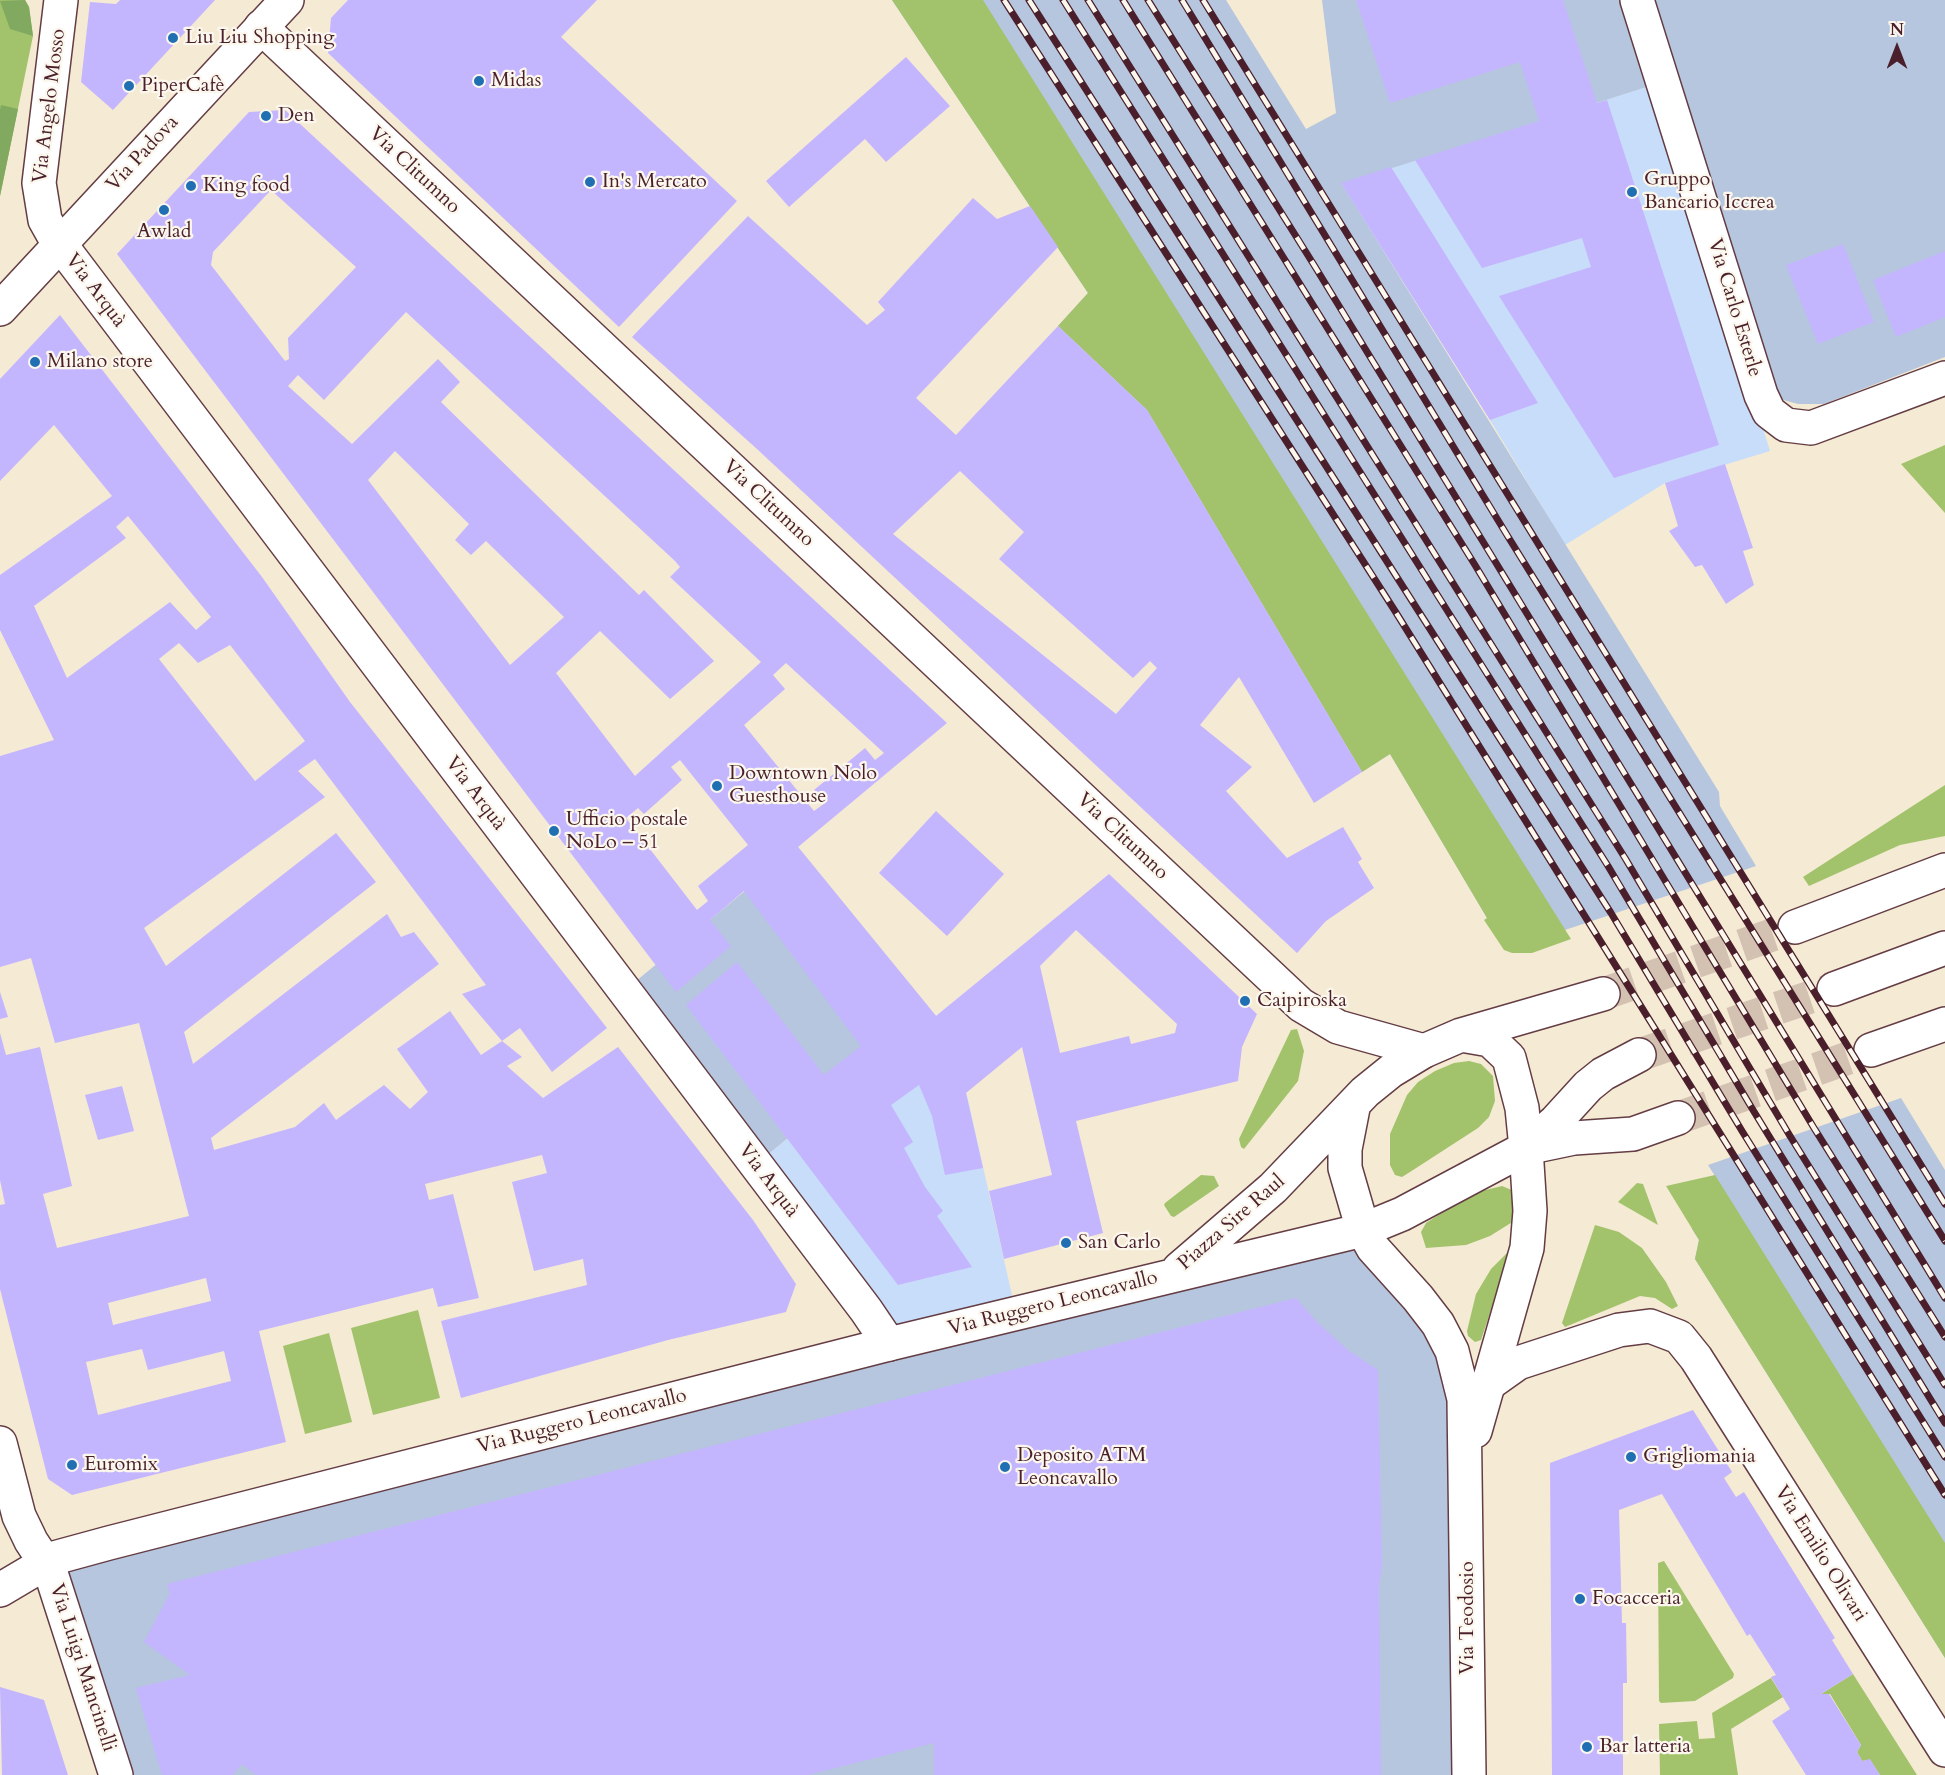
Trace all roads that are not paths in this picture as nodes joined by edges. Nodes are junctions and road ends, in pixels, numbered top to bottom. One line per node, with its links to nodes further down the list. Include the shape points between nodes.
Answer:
1 (61, 0): 5 (street, Via Angelo Mosso, via 39,183 45,220)
2 (287, 0): 4 (street, Via Padova)
3 (1637, 0): 7 (street, Via Carlo Esterle, via 1761,395 1775,417 1797,428 1819,426)
4 (261, 27): 5 (street, Via Padova); 16 (street, Via Clitumno, via 1301,1005 1338,1027)
5 (59, 244): 6 (street, Via Padova); 23 (street, Via Arquà)
6 (0, 309)
7 (1945, 378)
8 (1945, 870): 9 (street)
9 (1795, 927)
10 (1945, 948): 11 (street)
11 (1834, 989)
12 (1603, 994): 14 (street, Piazza Sire Raul)
13 (1945, 1024): 15 (street)
14 (1461, 1035): 16 (street, Piazza Sire Raul); 20 (street, via 1490,1040 1509,1058 1522,1108)
15 (1871, 1050)
16 (1424, 1051): 18 (street, Piazza Sire Raul, via 1386,1074)
17 (1639, 1055): 20 (street, via 1588,1086)
18 (1353, 1108): 21 (street, Piazza Sire Raul, via 1345,1168); 22 (street, Piazza Sire Raul, via 1274,1188)
19 (1678, 1119): 20 (street, via 1633,1134 1574,1138)
20 (1526, 1148): 21 (street, Piazza Sire Raul, via 1402,1214); 24 (street, via 1528,1242)
21 (1363, 1230): 22 (street, Piazza Sire Raul); 26 (street, Piazza Sire Raul, via 1373,1248 1423,1304 1452,1351 1464,1399)
22 (1172, 1275): 23 (street, Via Ruggero Leoncavallo)
23 (889, 1344): 27 (street, Via Ruggero Leoncavallo, via 126,1538)
24 (1487, 1384): 26 (street); 29 (street, Via Emilio Olivari, via 1518,1363 1630,1327 1650,1326 1679,1337)
25 (0, 1443): 27 (street, Via Luigi Mancinelli, via 19,1516)
26 (1467, 1461): 31 (street, Via Teodosio)
27 (46, 1562): 28 (street, Via Ruggero Leoncavallo); 30 (street, Via Luigi Mancinelli)
28 (0, 1590)
29 (1945, 1750)
30 (116, 1775)
31 (1469, 1775)

